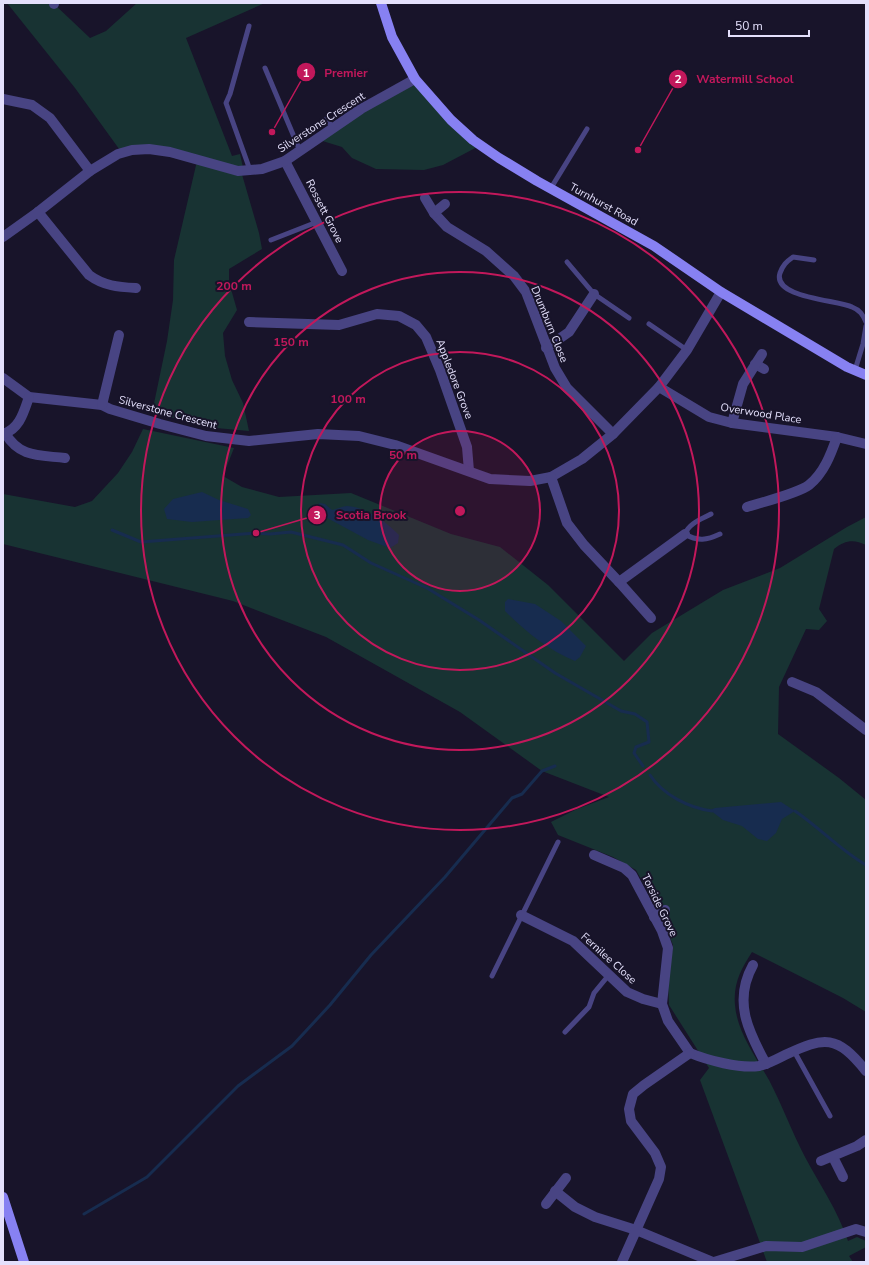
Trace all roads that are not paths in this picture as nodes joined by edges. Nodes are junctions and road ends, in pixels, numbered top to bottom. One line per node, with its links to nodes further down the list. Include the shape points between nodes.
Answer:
1 (381, 3): 4 (street, Turnhurst Road, via 392,37)
2 (249, 26): 12 (lane, via 226,103)
3 (265, 68): 9 (lane)
4 (415, 79): 7 (street, Silverstone Crescent); 13 (street, Turnhurst Road, via 451,120 474,140 499,158)
5 (3, 99): 11 (street, via 32,105 50,118)
6 (328, 118): 7 (lane)
7 (332, 128): 9 (street, Silverstone Crescent)
8 (587, 129): 13 (lane)
9 (300, 151): 10 (street, Silverstone Crescent)
10 (285, 161): 12 (street, Silverstone Crescent); 18 (street, Rossett Grove)
11 (90, 171): 12 (street, Silverstone Crescent, via 118,154 140,149 170,152 222,168); 16 (street, Silverstone Crescent)
12 (250, 172)
13 (551, 188): 25 (street, Turnhurst Road, via 654,246)
14 (425, 198): 17 (street, Drumburn Close)
15 (445, 204): 17 (street)
16 (38, 212): 19 (street, Silverstone Crescent); 24 (street, via 89,275 98,282)
17 (434, 213): 33 (street, Drumburn Close, via 447,227 486,251 514,276 526,292)
18 (317, 222): 20 (lane); 23 (street, Rossett Grove)
19 (3, 237)
20 (271, 240)
21 (814, 260): 29 (lane, via 793,257 784,263 779,276 783,286 795,294 852,307 863,314)
22 (567, 262): 26 (lane)
23 (342, 271)
24 (136, 288)
25 (721, 292): 34 (street, Silverstone Crescent); 36 (street, Turnhurst Road)
26 (594, 294): 27 (lane); 33 (street, via 569,332)
27 (629, 318)
28 (249, 322): 48 (street, Appledore Grove, via 339,325 377,314 399,316 416,325 426,338 440,370 467,447)
29 (866, 322)
30 (649, 324): 34 (lane)
31 (866, 326): 36 (lane)
32 (119, 335): 41 (street)
33 (546, 348): 44 (street, Drumburn Close, via 567,388)
34 (687, 350): 39 (street, Silverstone Crescent)
35 (762, 354): 42 (street, via 760,366 743,384)
36 (855, 370): 37 (street, Turnhurst Road)
37 (866, 375)
38 (3, 378): 40 (street, Silverstone Crescent)
39 (659, 387): 42 (street, Overwood Place, via 709,417); 44 (street, Silverstone Crescent)
40 (29, 397): 41 (street, Silverstone Crescent); 43 (street, via 17,424)
41 (102, 405): 48 (street, Silverstone Crescent, via 206,436 249,441 318,434 359,436 395,445)
42 (732, 424): 45 (street, Overwood Place)
43 (4, 433): 47 (street, via 12,444 29,454)
44 (613, 434): 49 (street, Silverstone Crescent, via 582,459)
45 (837, 437): 46 (street, Overwood Place); 50 (street, via 828,462 809,485)
46 (866, 444)
47 (66, 458)
48 (469, 471): 49 (street, Silverstone Crescent, via 490,479 503,480 530,481)
49 (551, 477): 54 (street, via 568,523 584,545)
50 (747, 507)
51 (711, 514): 52 (lane, via 695,523)
52 (685, 534): 53 (lane, via 691,538 707,540); 54 (street)
53 (720, 534)
54 (619, 582): 55 (street)
55 (651, 618)
56 (792, 682): 57 (street, via 816,692)
57 (866, 730)
58 (558, 842): 61 (lane)
59 (594, 855): 62 (street, Torside Grove, via 629,871)
60 (665, 910): 62 (street)
61 (521, 915): 64 (lane); 65 (street, Fernilee Close, via 573,941)
62 (654, 917): 66 (street, Torside Grove, via 668,948)
63 (753, 965): 70 (street, via 744,984 746,1018 750,1034)
64 (492, 976)
65 (608, 976): 66 (street, Fernilee Close, via 627,992); 67 (lane, via 594,992 589,1007)
66 (662, 1004): 69 (street, Torside Grove, via 668,1021)
67 (565, 1032)
68 (794, 1051): 70 (street); 71 (street, via 817,1042 842,1045 854,1055); 72 (lane)
69 (690, 1053): 70 (street, via 737,1064); 81 (street, via 634,1094 629,1109 631,1121 655,1153 661,1167 659,1179)
70 (766, 1064)
71 (866, 1071)
72 (830, 1116)
73 (866, 1140): 74 (street)
74 (833, 1157): 75 (street); 76 (street)
75 (822, 1161)
76 (843, 1177)
77 (566, 1178): 78 (street)
78 (555, 1191): 80 (street); 81 (street, via 575,1207 595,1217)
79 (3, 1197): 83 (street)
80 (546, 1204)
81 (636, 1230): 84 (street); 85 (street)
82 (866, 1232): 85 (street, via 856,1230 802,1247 766,1246)
83 (24, 1262)
84 (622, 1262)
85 (714, 1262)

